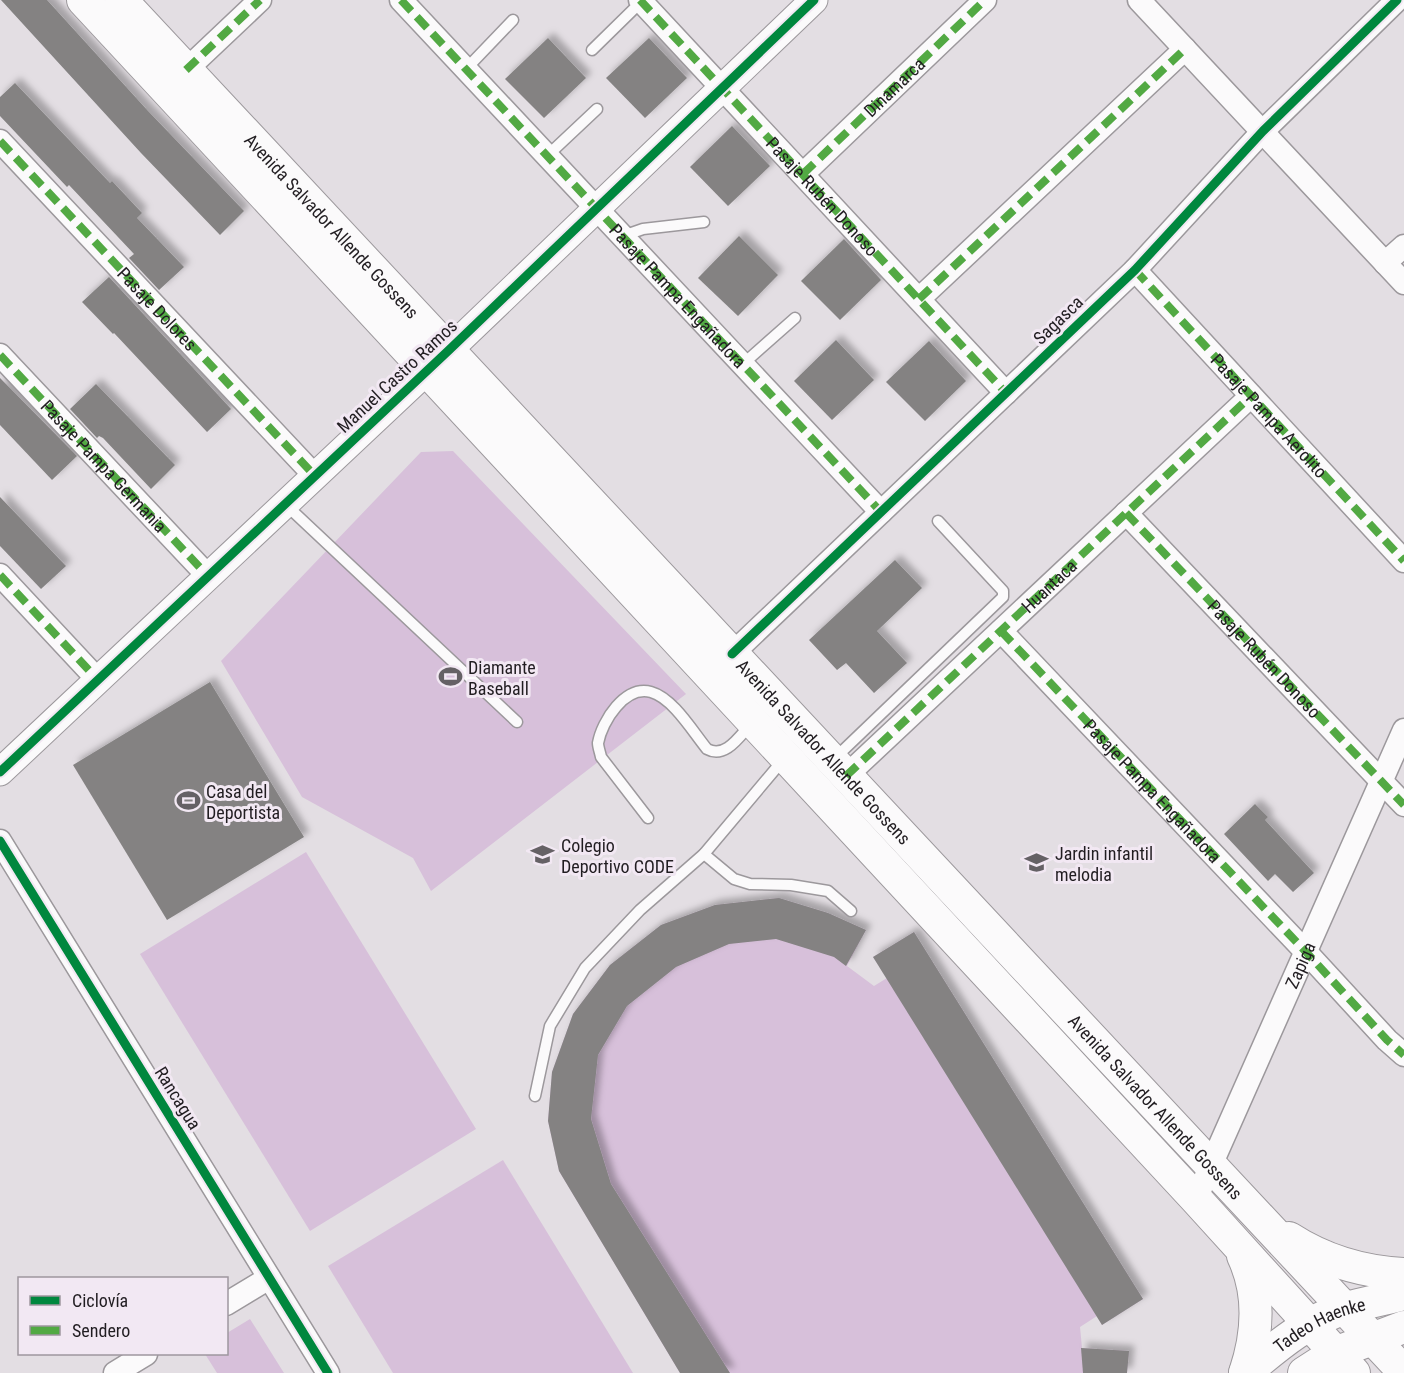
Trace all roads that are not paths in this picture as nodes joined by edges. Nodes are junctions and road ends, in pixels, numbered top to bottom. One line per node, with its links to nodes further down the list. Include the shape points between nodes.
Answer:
1 (83, 0): 31 (main road, Avenida Salvador Allende Gossens)
2 (121, 0): 14 (main road, Avenida Salvador Allende Gossens)
3 (260, 0): 14 (street)
4 (401, 0): 13 (street, Pasaje Pampa Engañadora)
5 (814, 0): 15 (street, Manuel Castro Ramos)
6 (985, 0): 20 (street, Dinamarca)
7 (1139, 0): 11 (street)
8 (1397, 0): 17 (street, Sagasca)
9 (641, 1): 12 (lane); 15 (street, Pasaje Rubén Donoso)
10 (513, 20): 13 (lane)
11 (1185, 50): 17 (street); 28 (street)
12 (592, 51)
13 (466, 69): 19 (street, Pasaje Pampa Engañadora)
14 (186, 70): 31 (main road, Avenida Salvador Allende Gossens)
15 (722, 87): 20 (street, Pasaje Rubén Donoso); 21 (street, Manuel Castro Ramos)
16 (597, 109): 19 (lane)
17 (1263, 131): 25 (street); 26 (street, Sagasca)
18 (0, 141): 35 (street, Pasaje Dolores)
19 (547, 156): 21 (street, Pasaje Pampa Engañadora)
20 (803, 174): 28 (street, Pasaje Rubén Donoso)
21 (596, 208): 23 (street, Pasaje Pampa Engañadora); 31 (street, Manuel Castro Ramos)
22 (704, 222): 23 (lane, via 643,229)
23 (623, 236): 32 (street, Pasaje Pampa Engañadora)
24 (1404, 246): 25 (street)
25 (1385, 263): 27 (street)
26 (1135, 270): 33 (street, Sagasca); 34 (street, Pasaje Pampa Aerolito)
27 (1404, 283)
28 (920, 299): 33 (street, Pasaje Rubén Donoso)
29 (795, 318): 32 (lane)
30 (0, 355): 42 (street, Pasaje Pampa Germania)
31 (437, 361): 35 (street, Manuel Castro Ramos); 44 (main road, Avenida Salvador Allende Gossens); 47 (main road, Avenida Salvador Allende Gossens)
32 (743, 364): 37 (street, Pasaje Pampa Engañadora)
33 (1006, 393): 37 (street, Sagasca)
34 (1251, 396): 38 (street, Huantaca); 40 (street, Pasaje Pampa Aerolito)
35 (315, 476): 36 (street, Manuel Castro Ramos)
36 (285, 504): 42 (street, Manuel Castro Ramos); 46 (lane)
37 (881, 512): 44 (street, Sagasca)
38 (1126, 513): 43 (street, Huantaca); 52 (street, Pasaje Rubén Donoso)
39 (938, 521): 50 (lane, via 1004,591 1004,597)
40 (1404, 561)
41 (0, 575): 45 (street)
42 (208, 576): 45 (street, Manuel Castro Ramos)
43 (1001, 631): 50 (street, Huantaca); 58 (street, Pasaje Pampa Engañadora)
44 (732, 654): 50 (main road, Avenida Salvador Allende Gossens)
45 (98, 680): 51 (street, Manuel Castro Ramos)
46 (517, 722)
47 (753, 722): 49 (main road, Avenida Salvador Allende Gossens); 54 (lane, via 732,745 714,753 670,703 651,692 635,693 618,704 601,735 601,757)
48 (1404, 730): 52 (street, Zapiga)
49 (785, 757): 56 (lane); 62 (main road, Avenida Salvador Allende Gossens)
50 (839, 769): 61 (main road, Avenida Salvador Allende Gossens)
51 (0, 772)
52 (1382, 781): 53 (street, Pasaje Rubén Donoso); 58 (street, Zapiga)
53 (1404, 805)
54 (648, 818)
55 (0, 841): 66 (street, Rancagua)
56 (704, 854): 57 (lane, via 734,879 828,891); 60 (lane, via 640,910 585,968 550,1026)
57 (851, 911)
58 (1306, 952): 59 (street, Pasaje Pampa Engañadora); 61 (street, Zapiga)
59 (1404, 1054)
60 (535, 1096)
61 (1211, 1167): 62 (street, Zapiga); 63 (main road, Avenida Salvador Allende Gossens)
62 (1196, 1199): 64 (main road, Avenida Salvador Allende Gossens)
63 (1259, 1217): 65 (main road, via 1325,1257 1366,1269); 69 (main road, Avenida Salvador Allende Gossens)
64 (1238, 1247): 70 (main road, Avenida Salvador Allende Gossens); 78 (main road, via 1252,1281 1256,1317)
65 (1404, 1274)
66 (269, 1278): 68 (street); 77 (street, Rancagua)
67 (1404, 1294): 69 (main road, Tadeo Haenke)
68 (228, 1303)
69 (1344, 1309): 70 (main road, Tadeo Haenke); 72 (main road, Avenida Salvador Allende Gossens)
70 (1310, 1324): 74 (main road, Avenida Salvador Allende Gossens); 78 (main road, Tadeo Haenke)
71 (1404, 1327): 72 (main road, Tadeo Haenke)
72 (1371, 1338): 74 (main road, Tadeo Haenke); 75 (main road, Avenida Salvador Allende Gossens)
73 (143, 1355): 76 (street)
74 (1345, 1363): 79 (main road, Tadeo Haenke)
75 (1404, 1372)
76 (115, 1373)
77 (328, 1373)
78 (1245, 1373)
79 (1304, 1373)

